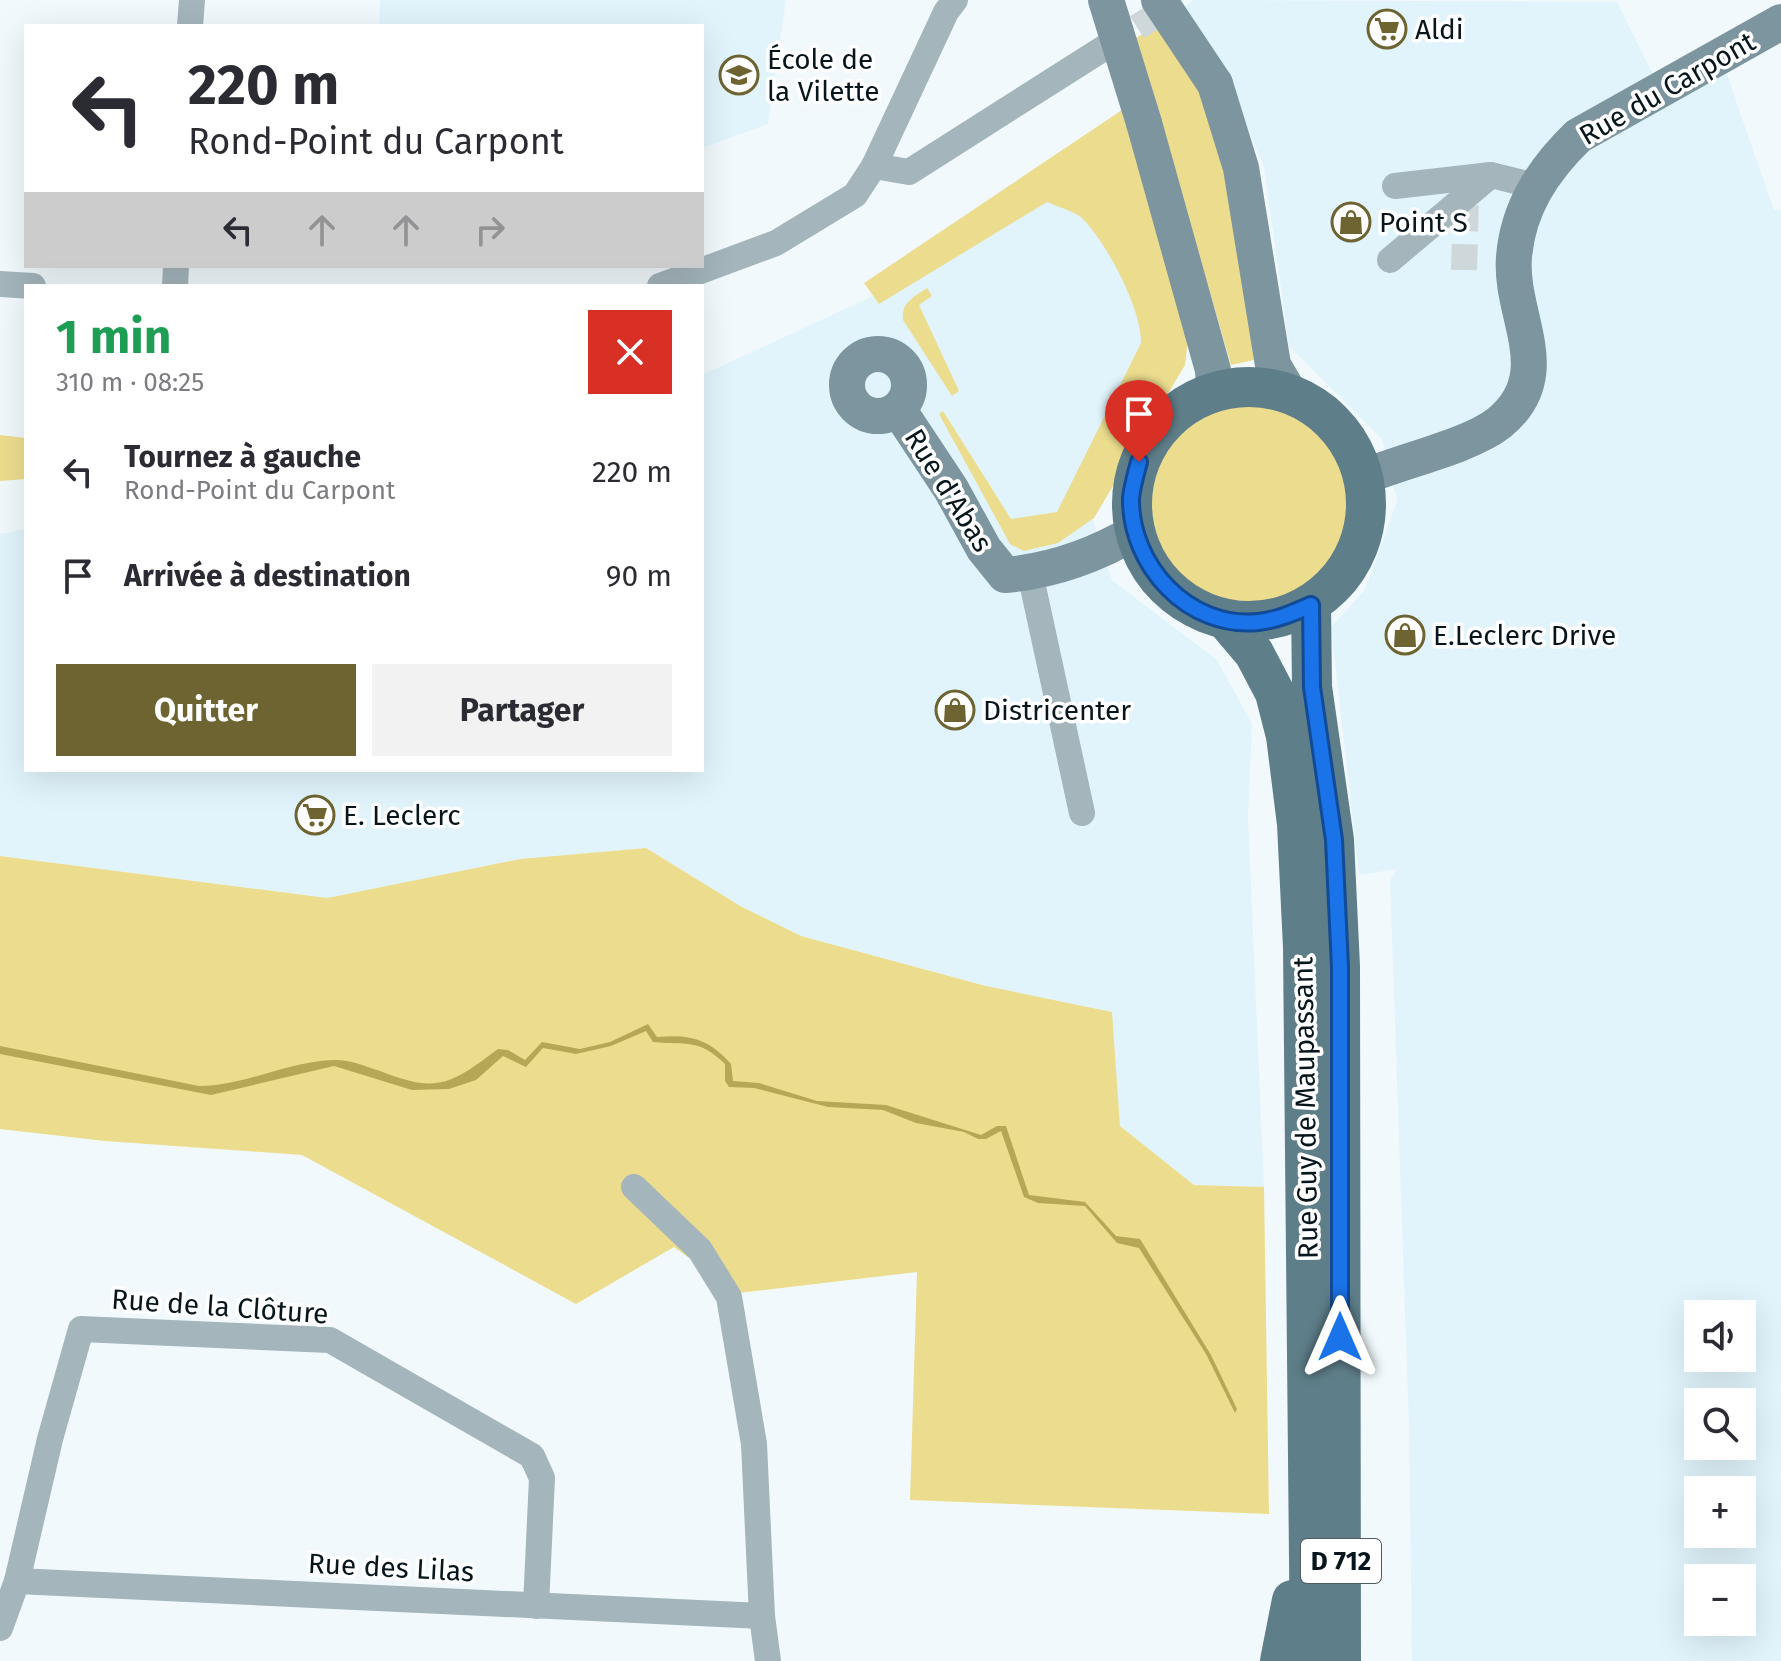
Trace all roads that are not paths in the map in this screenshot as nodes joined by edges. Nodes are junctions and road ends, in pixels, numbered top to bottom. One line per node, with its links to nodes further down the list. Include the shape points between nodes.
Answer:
1 (192, 0): 6 (street)
2 (955, 0): 8 (street)
3 (1106, 0): 16 (street, bridge, via 1213,370)
4 (1171, 1): 17 (street, bridge, via 1215,84 1241,168 1273,365)
5 (1781, 22): 11 (street, Rue du Carpont, via 1578,136)
6 (190, 24)
7 (1104, 48): 8 (street, via 909,172)
8 (874, 166): 14 (street, via 855,195 776,243)
9 (1491, 175): 10 (street); 11 (street); 12 (street)
10 (1395, 186)
11 (1535, 186): 19 (street, Rue du Carpont, via 1513,258 1530,355 1516,406 1484,433)
12 (1390, 260)
13 (0, 284): 15 (street)
14 (665, 284)
15 (24, 285)
16 (1214, 391): 17 (main road, via 1252,386); 20 (main road, via 1182,407 1156,431 1131,497)
17 (1290, 394): 19 (main road, via 1324,413 1349,442)
18 (898, 409): 21 (street, Rue d'Abas, via 984,549 1005,575)
19 (1364, 477): 22 (main road, via 1367,514 1358,550 1339,581)
20 (1135, 532): 21 (street, via 1105,550); 23 (main road, via 1147,563 1168,589 1194,609)
21 (1030, 573): 24 (street)
22 (1311, 605): 23 (main road, via 1284,617); 26 (main road, Rue Guy de Maupassant / D 712, via 1312,687 1334,840 1340,967)
23 (1226, 620): 27 (main road, Rue Guy de Maupassant / D 712, via 1254,653 1275,693 1297,824)
24 (1082, 813)
25 (634, 1187): 30 (street, via 700,1250 729,1297 754,1444)
26 (1341, 1461): 35 (main road, Rue Guy de Maupassant / D 712); 36 (main road)
27 (1310, 1569): 33 (main road, via 1293,1596); 34 (main road, Rue Guy de Maupassant / D 712)
28 (17, 1581): 29 (street, Rue des Lilas); 29 (street, Rue de la Clôture, via 81,1329 330,1340 532,1456 542,1478); 31 (street, Rue de la Clôture)
29 (536, 1606): 30 (street, Rue des Lilas)
30 (762, 1616): 32 (street)
31 (0, 1628)
32 (768, 1661)
33 (1280, 1661)
34 (1310, 1661)
35 (1341, 1661)
36 (1367, 1661)

